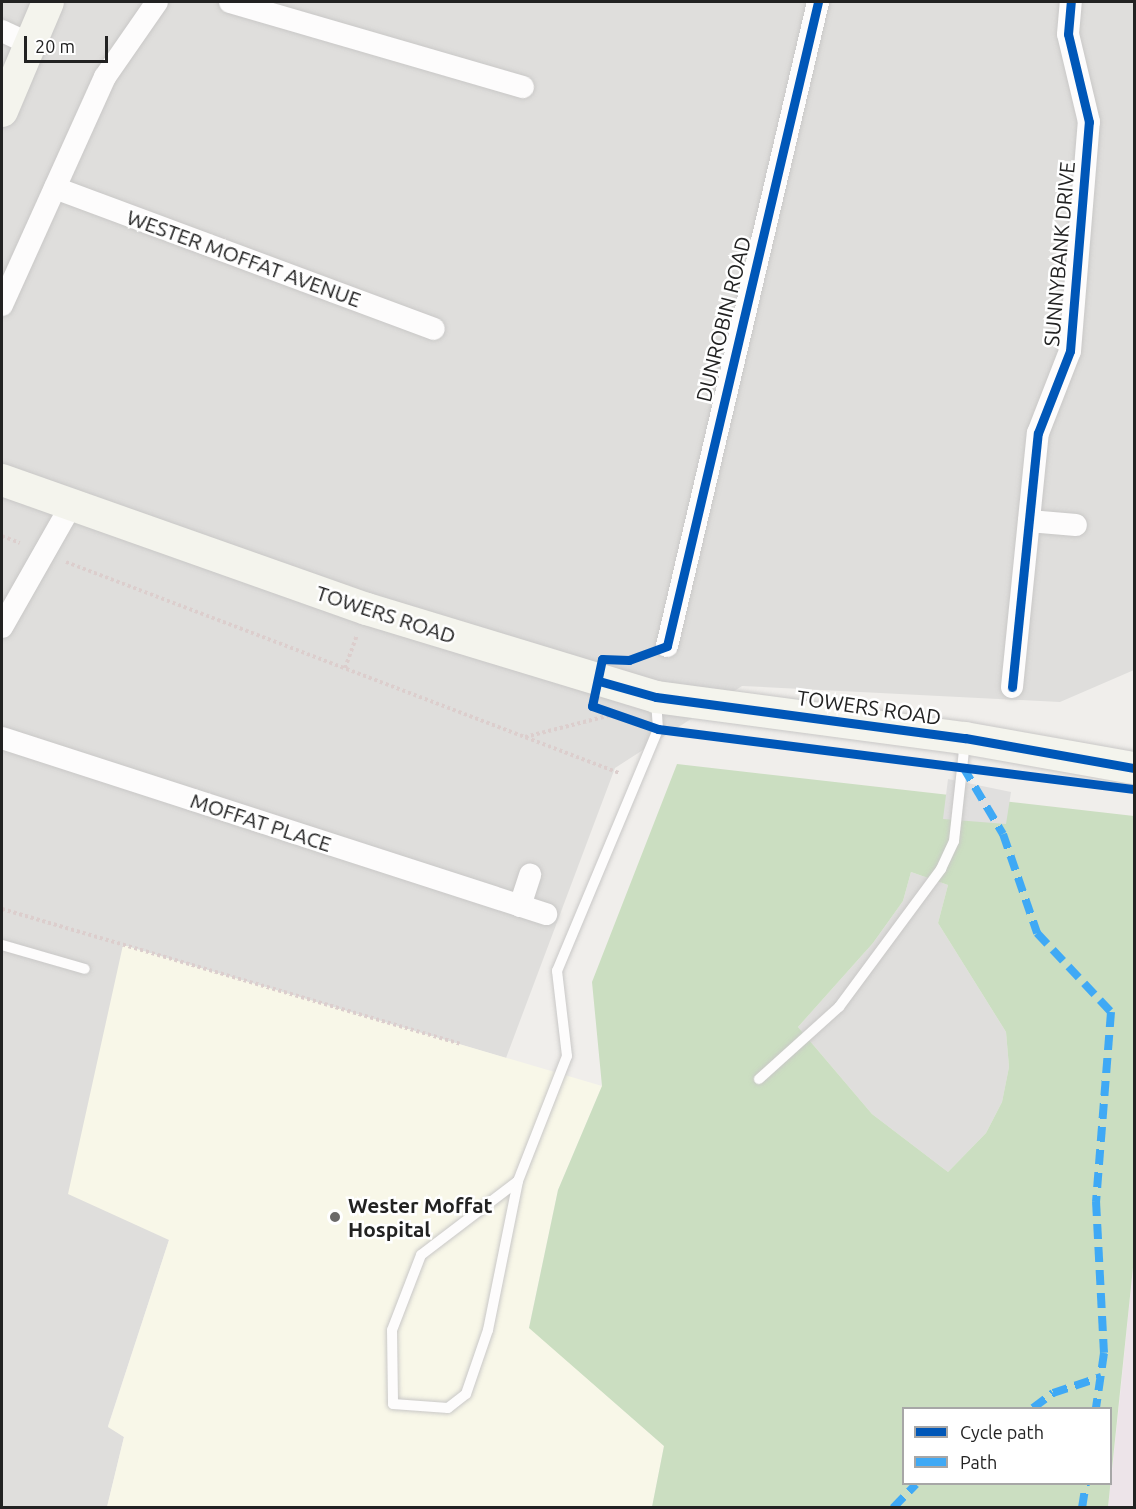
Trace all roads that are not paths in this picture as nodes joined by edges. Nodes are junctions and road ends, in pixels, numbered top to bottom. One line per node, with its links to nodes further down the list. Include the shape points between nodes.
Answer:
1 (48, 2): 8 (main road)
2 (157, 2): 11 (street, via 105,77)
3 (230, 2): 6 (street)
4 (818, 2): 19 (street, DUNROBIN ROAD)
5 (1071, 2): 16 (street, SUNNYBANK DRIVE, via 1068,34 1089,122 1070,351 1038,434)
6 (266, 5): 9 (street)
7 (2, 31): 8 (street)
8 (30, 44): 10 (main road)
9 (522, 87)
10 (2, 111)
11 (55, 188): 12 (street); 13 (street, WESTER MOFFAT AVENUE)
12 (2, 305)
13 (434, 329)
14 (2, 480): 15 (main road, TOWERS ROAD)
15 (73, 502): 18 (street); 21 (main road, TOWERS ROAD, via 367,609)
16 (1029, 521): 17 (street); 20 (street, SUNNYBANK DRIVE)
17 (1077, 525)
18 (2, 627)
19 (667, 646)
20 (1012, 687)
21 (656, 697): 23 (main road, TOWERS ROAD); 31 (lane, via 658,729 557,970 567,1056)
22 (2, 738): 26 (street, MOFFAT PLACE)
23 (965, 738): 24 (main road, TOWERS ROAD); 30 (lane, via 954,841 942,869 839,1007)
24 (1134, 768)
25 (530, 875): 26 (street)
26 (520, 906): 27 (street, MOFFAT PLACE)
27 (546, 914)
28 (2, 945): 29 (lane)
29 (85, 969)
30 (759, 1079)
31 (518, 1181): 31 (lane, via 488,1330 466,1394 448,1408 393,1404 392,1330 421,1255)

